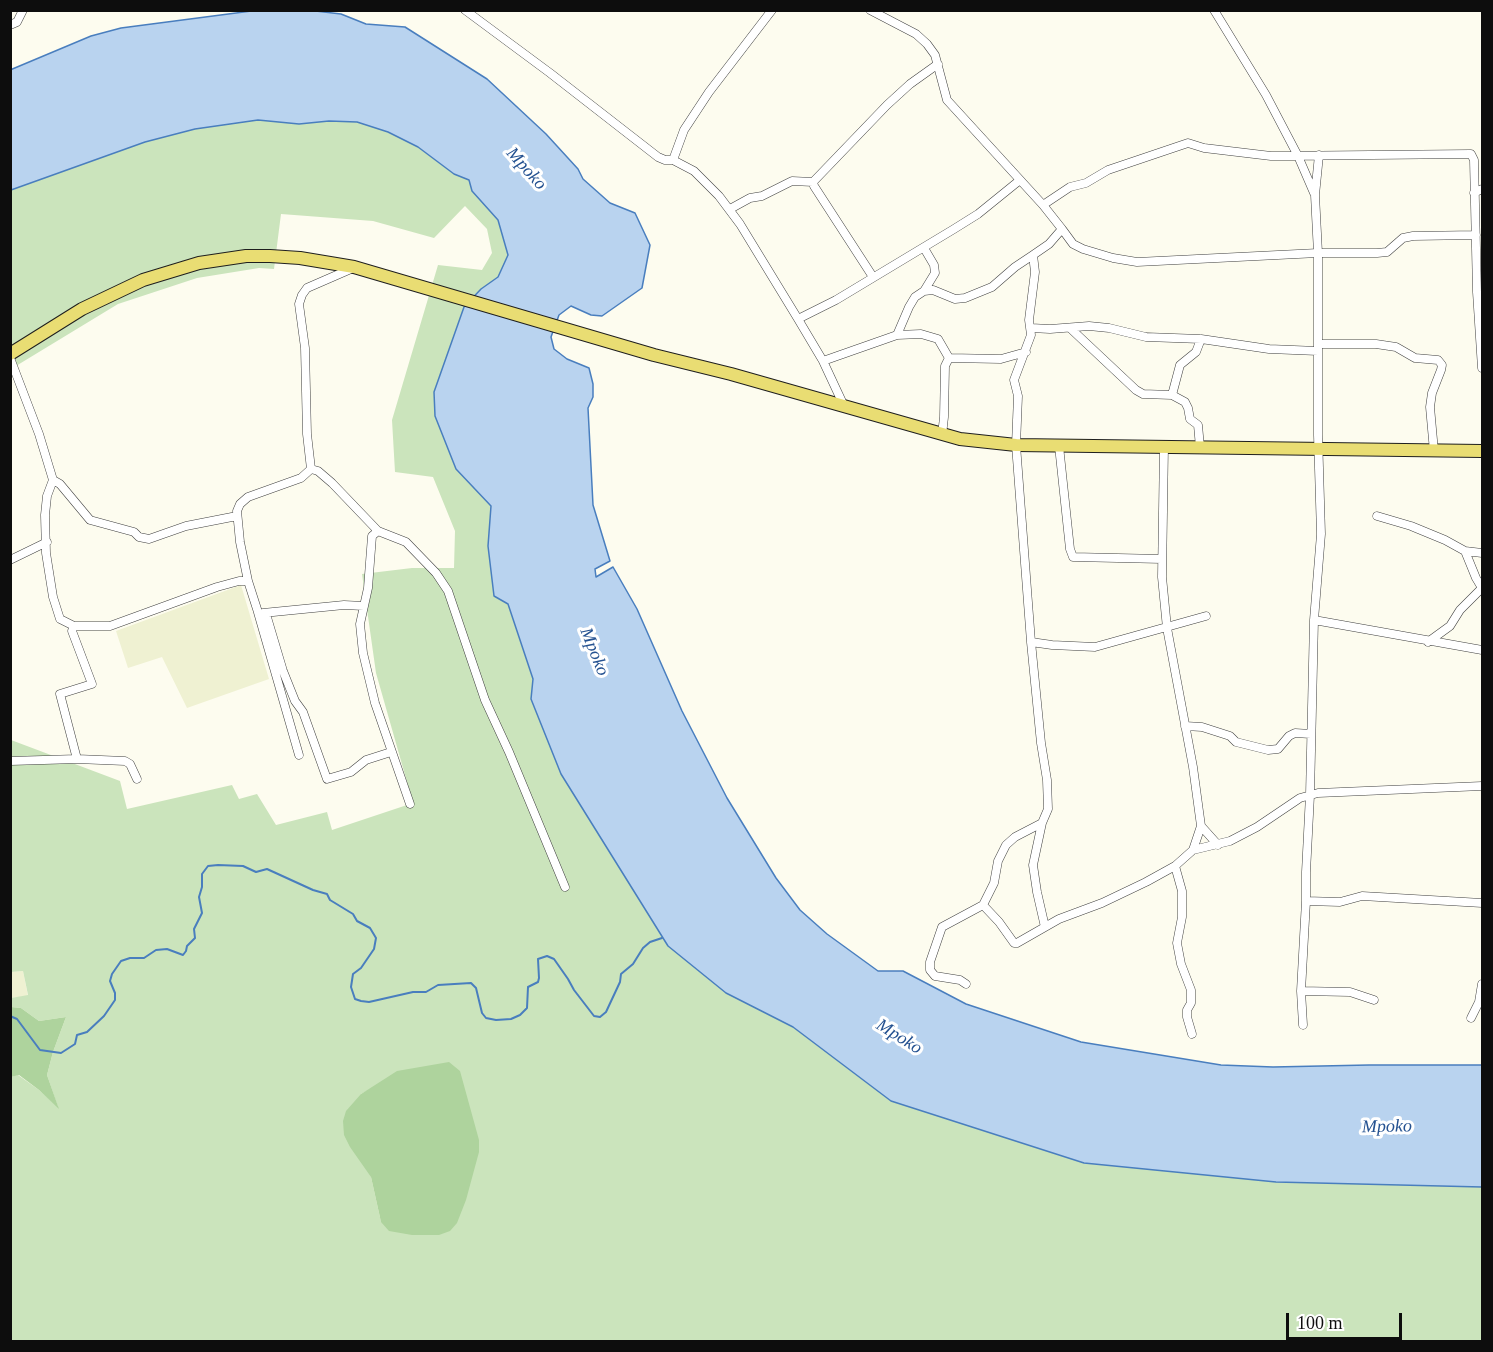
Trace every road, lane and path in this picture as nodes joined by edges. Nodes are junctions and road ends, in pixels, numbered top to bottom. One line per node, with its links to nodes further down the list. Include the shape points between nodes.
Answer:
1 (23, 10): 6 (street, via 17,22)
2 (465, 10): 10 (street, via 658,157)
3 (772, 10): 10 (street, via 684,130)
4 (870, 10): 7 (street, via 916,34 931,49)
5 (1214, 10): 9 (street)
6 (10, 25)
7 (938, 64): 11 (street, via 947,100); 12 (street, via 887,105)
8 (1319, 155): 9 (street); 14 (street, via 1471,154); 15 (street)
9 (1298, 156): 15 (street); 16 (street, via 1204,148 1188,143 1108,170)
10 (674, 160): 17 (street, via 694,171)
11 (1020, 180): 16 (street); 20 (street, via 978,214)
12 (813, 182): 17 (street, via 792,182); 24 (street)
13 (1482, 189): 14 (street)
14 (1474, 194): 19 (street)
15 (1315, 195): 21 (street)
16 (1043, 205): 18 (street)
17 (730, 209): 26 (street)
18 (1062, 229): 21 (street, via 1073,244 1083,249 1137,262); 22 (street)
19 (1476, 236): 21 (street, via 1413,236 1403,238 1387,252); 36 (street)
20 (924, 248): 24 (street); 25 (street, via 935,273)
21 (1318, 253): 31 (street)
22 (1034, 255): 25 (street, via 992,287 965,298); 27 (street)
23 (354, 267): 33 (main road, via 270,256 199,263 116,292 82,309); 38 (main road); 47 (street, via 307,288 299,304)
24 (873, 277): 26 (street)
25 (924, 291): 29 (street, via 915,297)
26 (798, 319): 35 (street)
27 (1031, 328): 28 (street); 32 (street)
28 (1070, 328): 30 (street, via 1089,326 1146,337); 37 (street, via 1136,390)
29 (897, 335): 34 (street, via 921,334 938,339); 35 (street)
30 (1201, 339): 31 (street, via 1269,349); 37 (street, via 1196,352 1180,365)
31 (1318, 347): 44 (street); 45 (street, via 1376,344 1396,347 1415,358 1438,360 1442,365 1430,407)
32 (1026, 352): 34 (street, via 1001,359); 40 (street, via 1014,380 1018,396)
33 (10, 356): 48 (street)
34 (949, 357): 39 (street, via 945,366)
35 (823, 361): 38 (street)
36 (1482, 368)
37 (1172, 395): 43 (street, via 1185,402 1190,419 1198,425)
38 (844, 406): 39 (main road)
39 (942, 435): 40 (main road)
40 (1016, 445): 41 (main road); 66 (street)
41 (1059, 446): 42 (main road); 55 (street, via 1073,557)
42 (1164, 447): 43 (main road); 55 (street)
43 (1200, 447): 44 (main road)
44 (1320, 449): 45 (main road); 63 (street, via 1321,534)
45 (1434, 451): 46 (main road)
46 (1482, 451)
47 (311, 469): 49 (street, via 301,478 248,497 240,504); 51 (street, via 332,483)
48 (53, 480): 49 (street, via 90,520 134,531 139,537 149,538); 52 (street, via 45,515)
49 (237, 516): 57 (street)
50 (1377, 516): 53 (street, via 1411,526)
51 (378, 531): 59 (street, via 372,537); 84 (street, via 406,542 448,591 485,700)
52 (47, 542): 56 (street); 64 (street, via 47,567 57,612 60,619)
53 (1465, 551): 54 (street); 58 (street)
54 (1482, 553)
55 (1162, 559): 65 (street)
56 (10, 560)
57 (248, 581): 60 (street); 64 (street, via 217,587 110,626)
58 (1482, 588): 67 (street, via 1450,626)
59 (364, 606): 61 (street); 71 (street, via 360,624 364,664)
60 (257, 609): 61 (street); 72 (street)
61 (266, 614): 71 (street, via 327,779)
62 (1206, 616): 65 (street)
63 (1314, 621): 67 (street); 70 (street)
64 (74, 626): 73 (street, via 72,631 92,684 60,694)
65 (1167, 628): 66 (street, via 1095,647); 69 (street)
66 (1031, 642): 79 (street, via 1047,780 1048,809)
67 (1428, 642): 68 (street)
68 (1482, 650)
69 (1185, 726): 70 (street, via 1211,730 1236,742 1268,750 1278,749 1294,733); 80 (street)
70 (1311, 734): 77 (street)
71 (391, 752): 78 (street)
72 (299, 755)
73 (77, 759): 74 (street); 75 (street, via 125,761)
74 (10, 761)
75 (137, 779)
76 (1482, 786): 77 (street)
77 (1310, 795): 81 (street, via 1257,828); 85 (street)
78 (410, 804)
79 (1042, 823): 87 (street, via 1006,845); 88 (street, via 1033,865)
80 (1201, 826): 81 (street); 82 (street)
81 (1218, 845): 82 (street)
82 (1193, 850): 83 (street)
83 (1174, 866): 88 (street); 95 (street, via 1182,891 1177,943 1191,990 1187,1010)
84 (565, 887)
85 (1306, 902): 86 (street, via 1340,902 1362,896); 91 (street)
86 (1482, 903)
87 (984, 905): 88 (street, via 1014,943); 89 (street, via 942,927 930,962 935,976)
88 (1046, 927)
89 (966, 984)
90 (1482, 984): 93 (street)
91 (1301, 991): 92 (street, via 1350,992); 94 (street)
92 (1374, 1000)
93 (1471, 1018)
94 (1303, 1025)
95 (1191, 1034)

